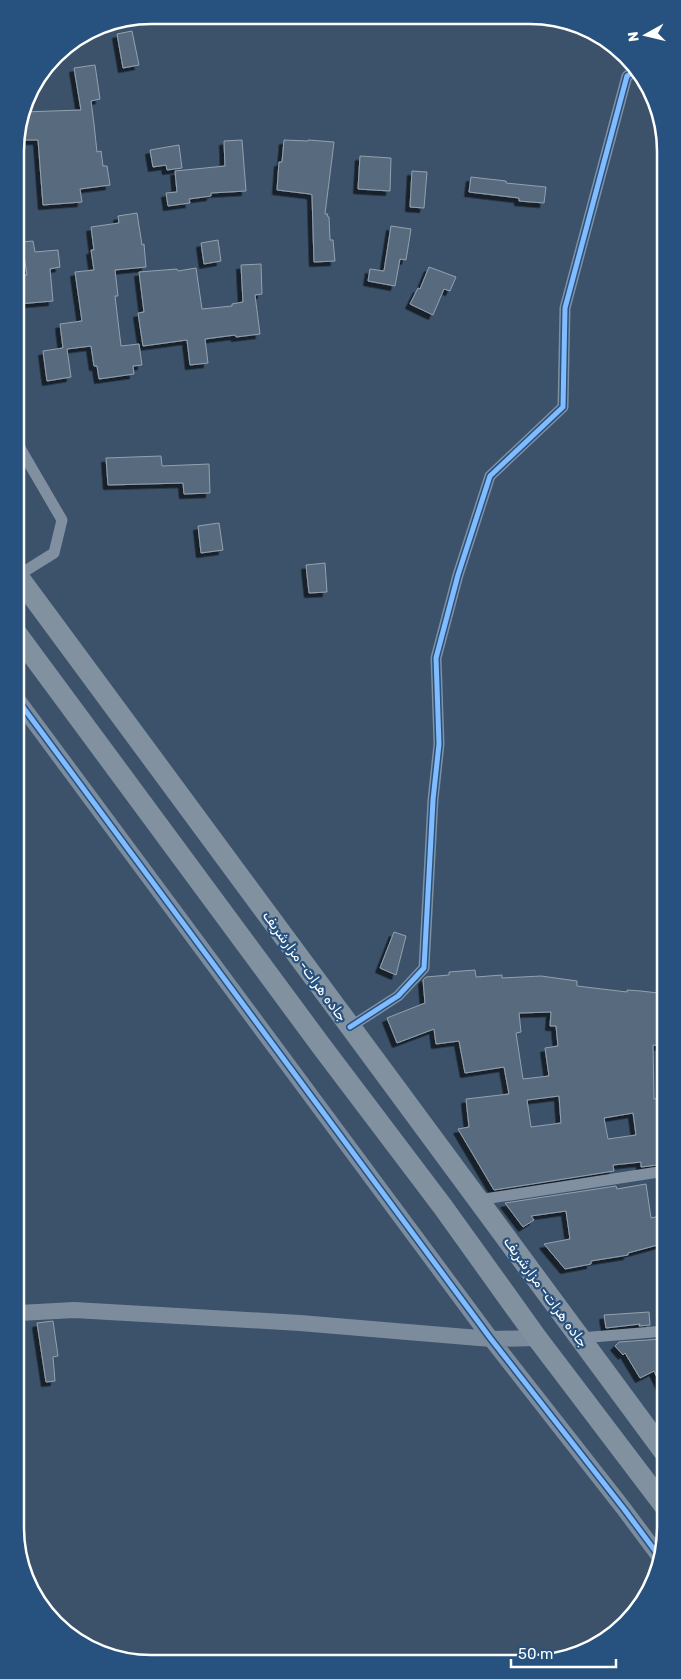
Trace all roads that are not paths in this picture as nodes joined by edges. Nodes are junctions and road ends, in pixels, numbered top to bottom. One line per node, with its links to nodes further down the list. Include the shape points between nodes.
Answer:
1 (631, 74): 7 (street, via 627,76 565,308 563,407 490,476 458,574 436,658 439,744 424,968 398,996)
2 (24, 455): 3 (street, via 62,520 54,553)
3 (24, 571)
4 (24, 585): 7 (highway, جاده هرات- مزارشریف)
5 (24, 644): 12 (highway)
6 (24, 708): 14 (street)
7 (350, 1027): 9 (highway, جاده هرات- مزارشریف)
8 (657, 1172): 9 (street)
9 (478, 1200): 13 (highway, جاده هرات- مزارشریف)
10 (24, 1313): 14 (street, via 84,1311 300,1323)
11 (657, 1332): 13 (street)
12 (537, 1338): 14 (street); 16 (highway)
13 (580, 1338): 15 (highway, جاده هرات- مزارشریف)
14 (491, 1339): 17 (street)
15 (657, 1441)
16 (657, 1496)
17 (655, 1551)

